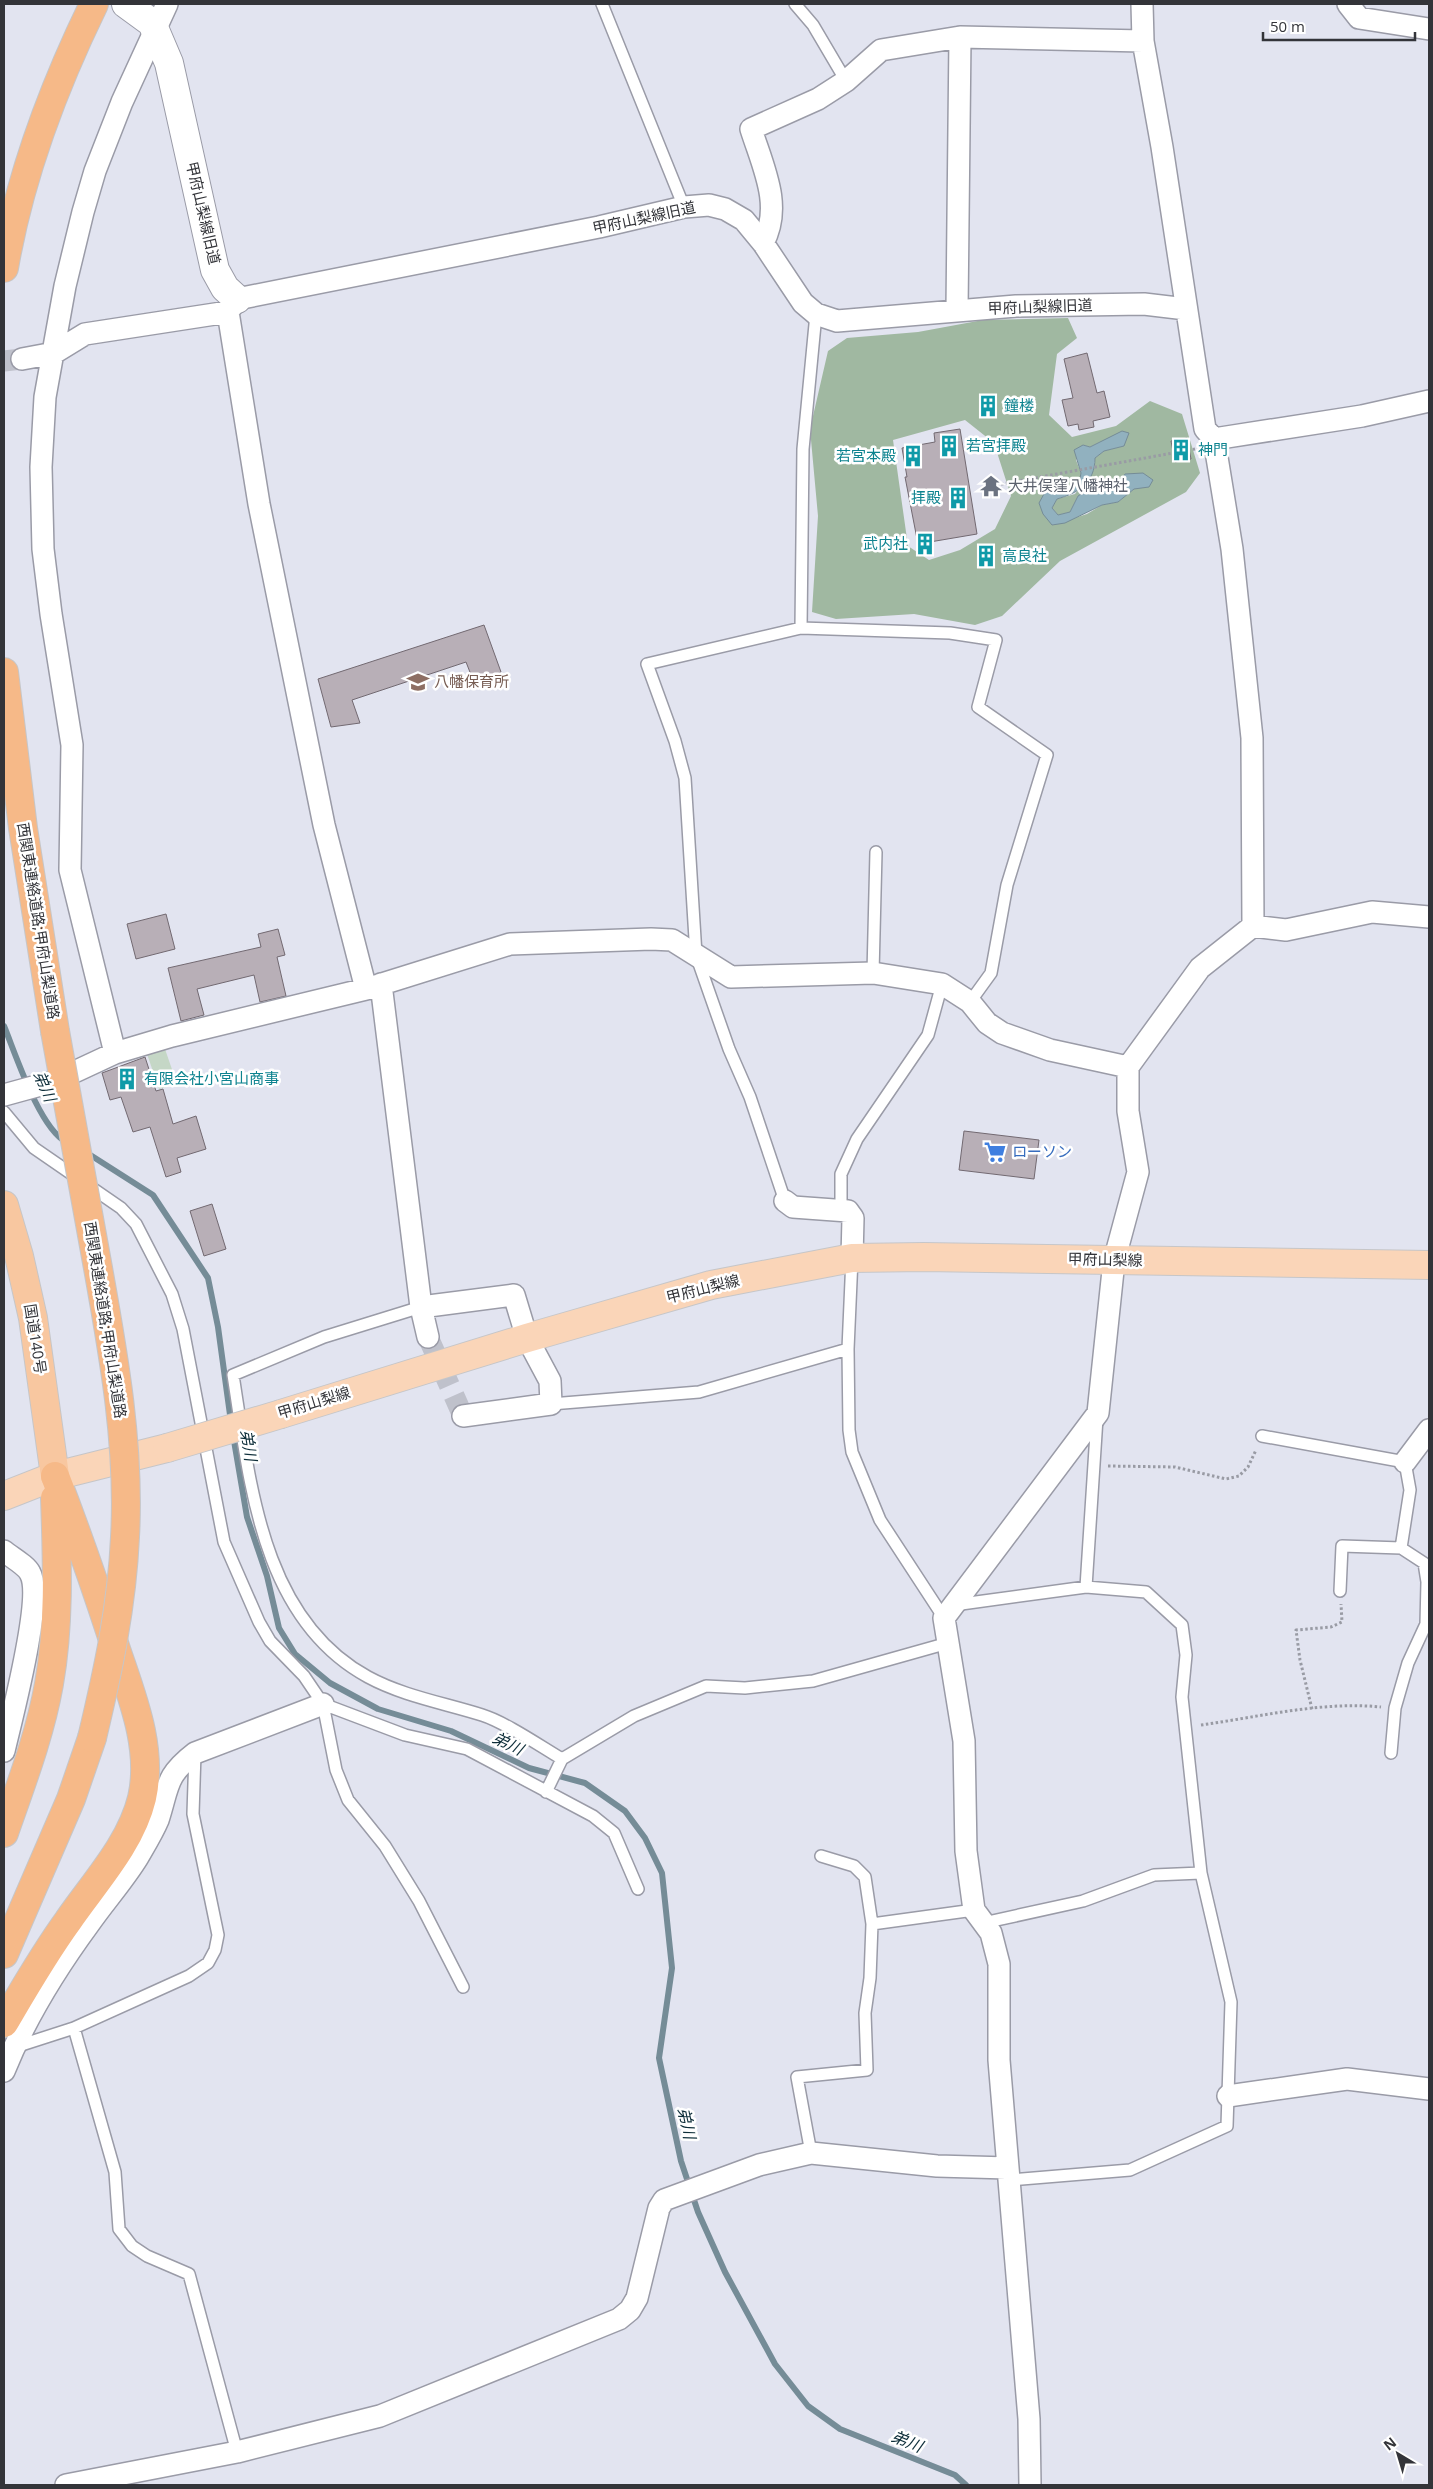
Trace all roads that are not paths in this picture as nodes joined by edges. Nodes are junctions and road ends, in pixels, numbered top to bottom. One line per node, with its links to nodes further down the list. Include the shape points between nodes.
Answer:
1 (94, 4): 15 (highway, via 67,59 34,147 9,235)
2 (126, 4): 9 (street, 甲府山梨線旧道, via 152,23)
3 (167, 4): 9 (street)
4 (602, 4): 13 (lane)
5 (795, 4): 12 (lane, via 814,25)
6 (1142, 4): 11 (street)
7 (1348, 4): 8 (street, via 1358,18)
8 (1429, 29)
9 (155, 30): 16 (street, 甲府山梨線旧道, via 169,64 215,270); 20 (street, via 95,171 65,286)
10 (960, 37): 11 (street); 12 (street, via 881,50); 18 (street)
11 (1143, 40): 17 (street)
12 (846, 81): 14 (street, via 818,99 751,129 772,197 771,228)
13 (684, 207): 14 (street, 甲府山梨線旧道, via 709,205 725,209 744,220); 16 (street, 甲府山梨線旧道)
14 (763, 243): 19 (street, 甲府山梨線旧道, via 803,303)
15 (4, 268)
16 (232, 305): 20 (street, via 86,334); 32 (street, via 259,504 322,816)
17 (1186, 309): 18 (street, 甲府山梨線旧道, via 1144,304); 23 (street, via 1205,429)
18 (957, 310): 19 (street, 甲府山梨線旧道, via 854,321 837,321)
19 (816, 314): 24 (lane, via 803,449)
20 (54, 352): 21 (street); 34 (street, via 44,407 42,521 51,614 72,746 70,870)
21 (22, 359)
22 (1429, 401): 23 (street)
23 (1215, 442): 28 (street, via 1232,548 1252,738)
24 (800, 628): 29 (lane, via 647,664 685,778); 33 (lane, via 950,633 996,640 978,707 1047,755 1007,885 991,973)
25 (4, 672): 73 (highway, 西関東連絡道路;甲府山梨道路, bridge, via 23,828 54,1030 112,1346 126,1475 120,1602 109,1669 92,1738 68,1808)
26 (876, 852): 30 (lane)
27 (1429, 917): 28 (street, via 1372,912 1286,930)
28 (1253, 926): 35 (street, via 1200,968)
29 (696, 955): 30 (street, via 730,977); 32 (street, via 672,940 510,944); 37 (lane)
30 (873, 973): 31 (street)
31 (942, 984): 33 (street); 39 (lane, via 928,1035 857,1139 842,1174)
32 (374, 986): 34 (street); 43 (street)
33 (970, 1002): 35 (street, via 987,1023 1002,1034 1050,1050)
34 (115, 1053): 36 (street)
35 (1128, 1067): 41 (street, via 1128,1111 1138,1172)
36 (5, 1100): 61 (lane, via 34,1148 122,1208 136,1224 172,1294 183,1329 224,1542 270,1641 304,1676)
37 (785, 1201): 39 (street, via 793,1207)
38 (4, 1205): 53 (highway, 国道140号, via 33,1318)
39 (841, 1210): 40 (street, via 848,1211 853,1218)
40 (852, 1258): 41 (main road, 甲府山梨線); 45 (main road, 甲府山梨線, via 711,1285); 46 (lane)
41 (1114, 1261): 42 (main road, 甲府山梨線); 48 (street)
42 (1429, 1266)
43 (421, 1307): 44 (street); 45 (street, via 514,1296); 65 (lane, via 324,1337 233,1375 258,1517 293,1606 308,1629 336,1656 392,1688 484,1716)
44 (428, 1337)
45 (527, 1338): 47 (street, via 550,1381); 53 (main road, 甲府山梨線, bridge, via 167,1448)
46 (848, 1348): 47 (lane, via 699,1392); 59 (lane, via 852,1452 880,1520)
47 (551, 1404): 49 (street)
48 (1098, 1413): 57 (lane); 59 (street)
49 (464, 1416)
50 (1429, 1430): 52 (street)
51 (1262, 1436): 52 (lane)
52 (1405, 1462): 55 (lane, via 1410,1490)
53 (55, 1476): 54 (main road, 甲府山梨線); 67 (highway, via 58,1569 49,1683 35,1742); 76 (highway, via 86,1557 132,1698 146,1768 142,1799 130,1827 32,1975)
54 (4, 1496)
55 (1401, 1548): 58 (lane, via 1342,1546); 64 (lane, via 1424,1563 1426,1624 1408,1662 1395,1708)
56 (4, 1551): 62 (street, via 30,1572 34,1582 27,1650)
57 (1086, 1587): 59 (lane); 69 (lane, via 1146,1592 1182,1625 1186,1655 1182,1697)
58 (1340, 1591)
59 (949, 1612): 60 (street)
60 (948, 1643): 65 (lane, via 813,1681 745,1688 706,1686 634,1716); 71 (street, via 964,1741 966,1851)
61 (323, 1704): 63 (street); 66 (lane, via 405,1735 467,1749); 74 (lane, via 336,1770 348,1800 385,1846 419,1901)
62 (4, 1750)
63 (195, 1753): 75 (lane, via 193,1814 218,1935 215,1950 208,1963 189,1976); 76 (street, via 178,1766 168,1780 157,1822 138,1858 88,1925 45,1991)
64 (1391, 1753)
65 (562, 1759): 66 (lane)
66 (546, 1792): 70 (lane, via 593,1816 614,1833)
67 (4, 1833)
68 (821, 1856): 72 (lane, via 854,1866 865,1877)
69 (1201, 1873): 71 (lane, via 1154,1875 1083,1901); 79 (lane, via 1231,2002)
70 (638, 1889)
71 (978, 1917): 72 (lane); 81 (street, via 991,1933 999,1964 999,2060)
72 (872, 1924): 80 (lane, via 865,2013 867,2070 796,2077)
73 (4, 1954)
74 (464, 1987)
75 (74, 2028): 76 (lane); 82 (lane, via 115,2172 119,2229 132,2246 147,2256 189,2274)
76 (9, 2035): 77 (street)
77 (4, 2071)
78 (1429, 2089): 79 (street, via 1347,2079)
79 (1228, 2096): 81 (lane, via 1227,2126 1130,2170)
80 (811, 2153): 81 (street); 82 (street, via 759,2165 664,2200 659,2208 637,2298 619,2319 380,2416)
81 (1009, 2174): 84 (street, via 1029,2419)
82 (237, 2452): 83 (street)
83 (66, 2485)
84 (1030, 2485)

